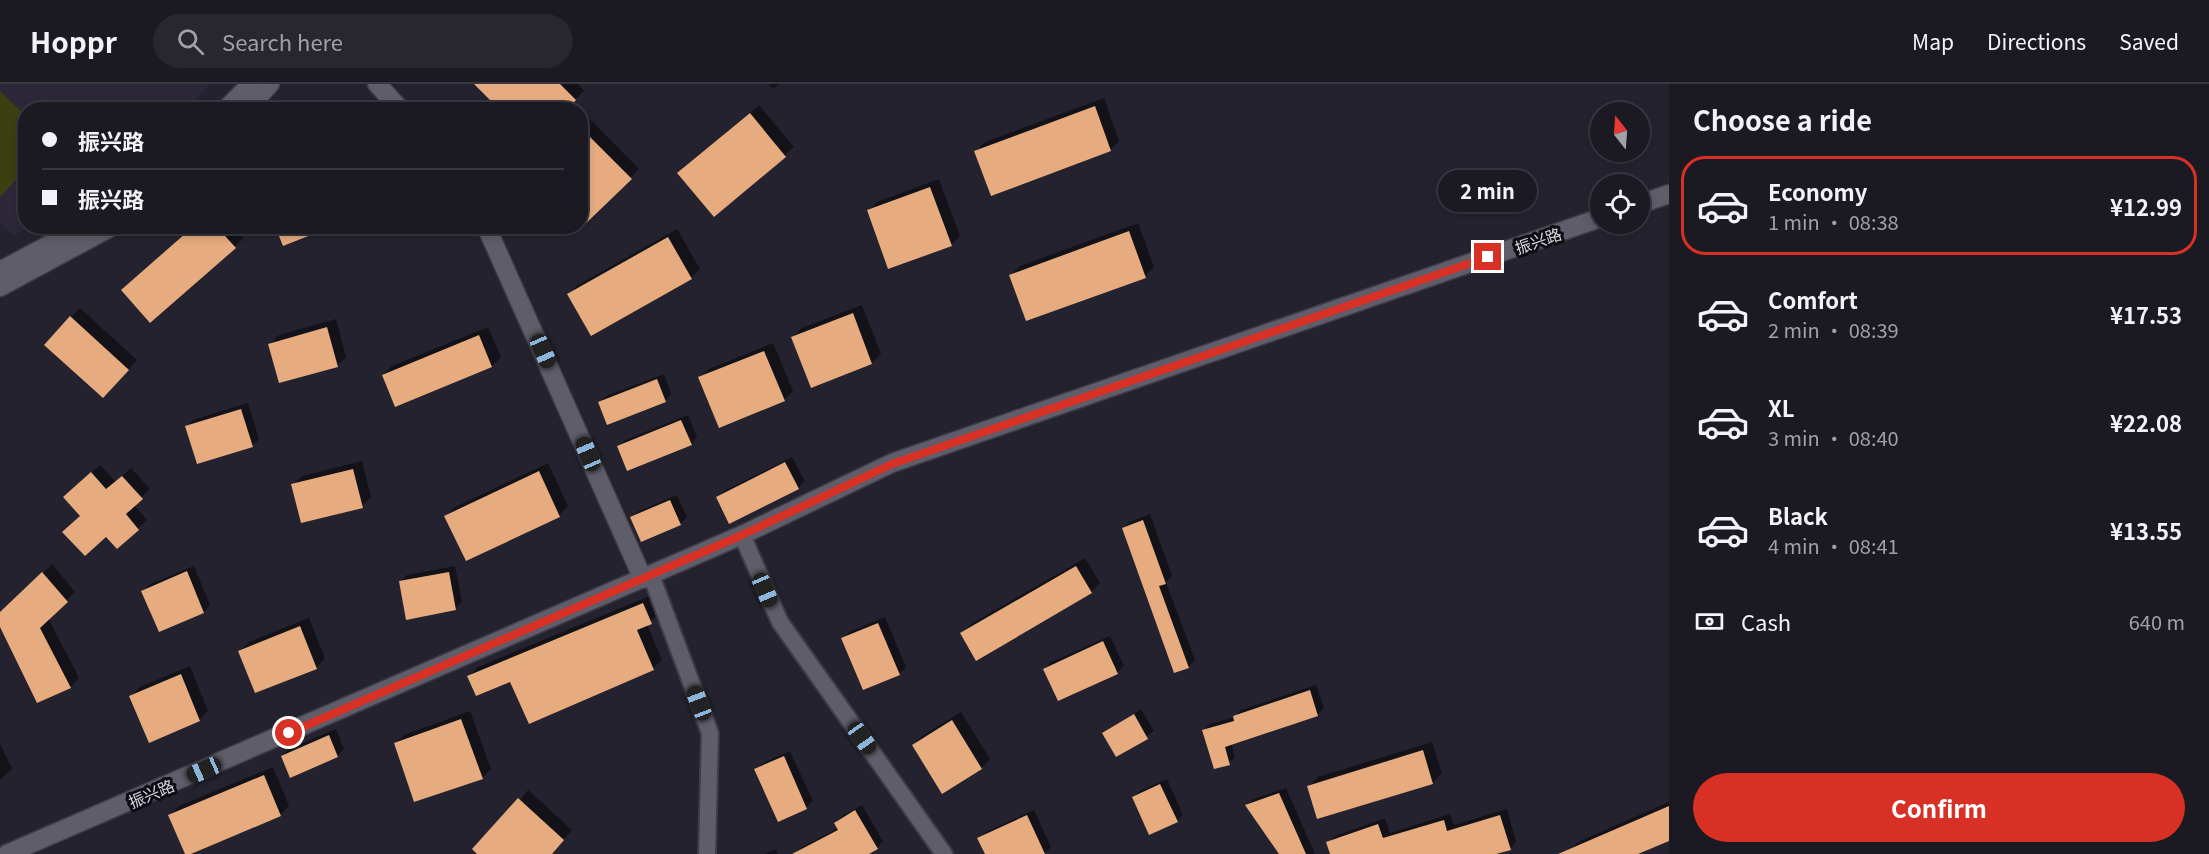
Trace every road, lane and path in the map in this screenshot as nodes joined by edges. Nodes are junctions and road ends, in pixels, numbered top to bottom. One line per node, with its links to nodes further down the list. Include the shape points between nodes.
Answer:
1 (250, 84): 4 (street)
2 (270, 84): 5 (street)
3 (377, 84): 6 (street)
4 (233, 102)
5 (253, 102)
6 (394, 102)
7 (1669, 194): 8 (street)
8 (1650, 201)
9 (1590, 221): 15 (street, 振兴路, via 892,464)
10 (69, 234): 13 (street)
11 (98, 234): 14 (street)
12 (490, 234): 16 (street)
13 (0, 271)
14 (0, 287)
15 (742, 535): 16 (street, 振兴路); 19 (street, via 780,622)
16 (647, 577): 17 (street, 振兴路); 18 (street, via 710,733)
17 (7, 854)
18 (707, 854)
19 (944, 854)

